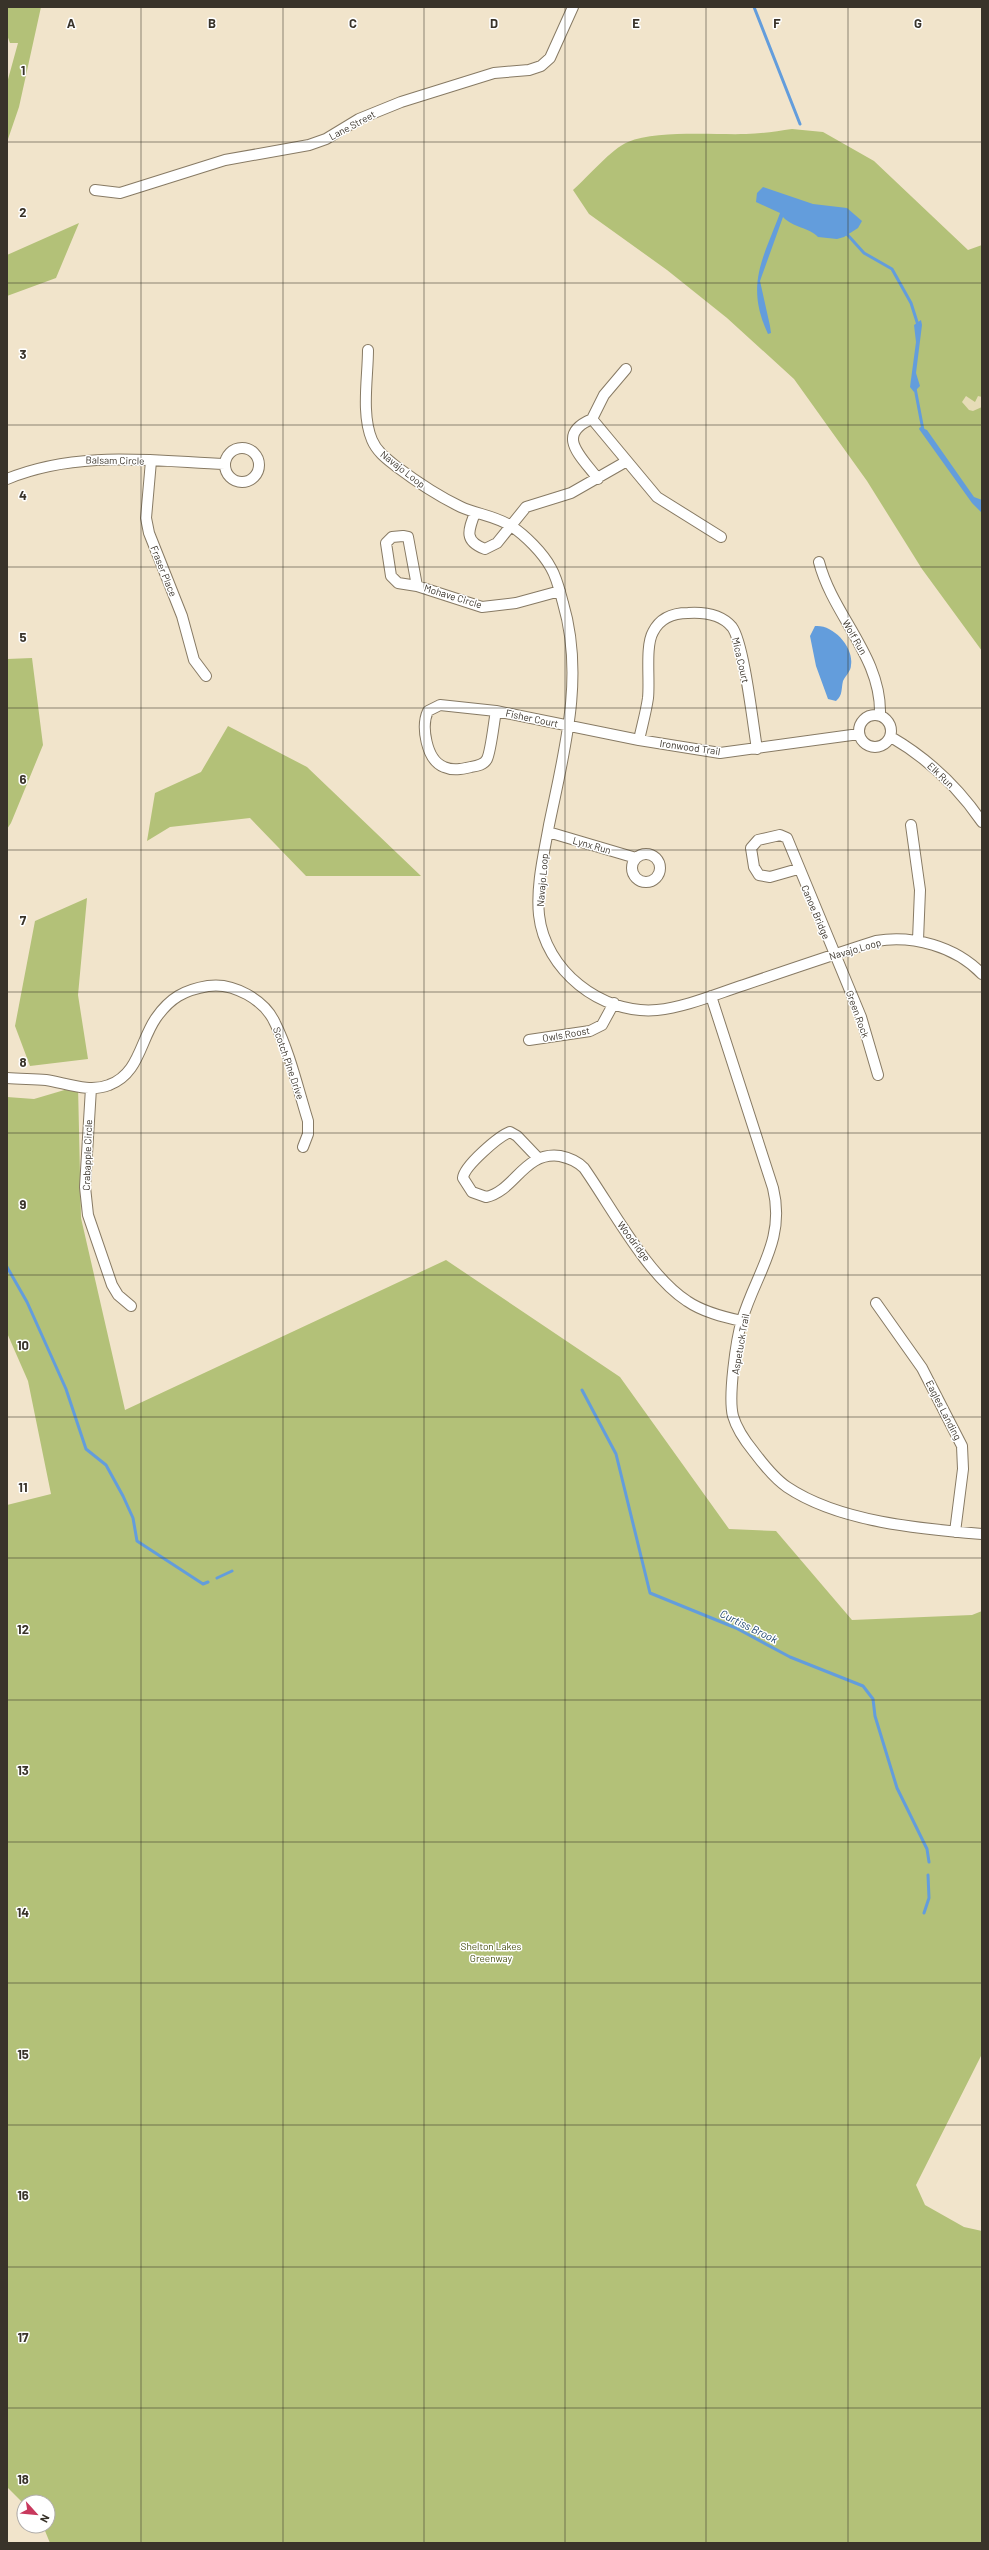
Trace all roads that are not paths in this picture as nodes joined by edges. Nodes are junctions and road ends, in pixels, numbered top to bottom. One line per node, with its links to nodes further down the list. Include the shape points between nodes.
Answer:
1 (573, 7): 2 (street, Lane Street, via 550,58 541,66 529,70 494,73 401,102 359,119 326,139 309,145 225,160 120,193)
2 (96, 190)
3 (368, 350): 11 (street, Navajo Loop, via 368,428 380,454 416,482)
4 (626, 369): 5 (street, via 604,395)
5 (592, 419): 7 (street); 10 (street, via 580,424 572,435 572,444)
6 (151, 461): 8 (street, Balsam Circle); 9 (street, Balsam Circle, via 128,458 79,460 52,464); 17 (street, Fraser Place, via 146,518 149,533 182,616 194,660)
7 (627, 461): 10 (street); 13 (street, via 657,496)
8 (225, 464)
9 (7, 479)
10 (598, 479): 12 (street, via 571,493 526,507)
11 (475, 513): 12 (street, Navajo Loop); 12 (street, via 469,537 475,545 485,549 497,543)
12 (510, 526): 16 (street, Navajo Loop, via 532,544 551,568)
13 (721, 537)
14 (819, 562): 19 (street, Wolf Run, via 829,591 874,673 881,697)
15 (417, 586): 15 (street, Mohave Circle, via 398,583 391,576 386,542 392,537 408,537); 16 (street, Mohave Circle, via 482,607 516,604)
16 (560, 591): 20 (street, Navajo Loop, via 571,628 574,668)
17 (206, 676)
18 (496, 711): 18 (street, Fisher Court, via 440,705 428,711 424,720 424,734 435,760 443,767 455,770 479,766 487,759); 20 (street, Fisher Court)
19 (880, 715): 21 (street, via 871,715 863,720); 22 (street, via 890,724)
20 (569, 726): 23 (street, Ironwood Trail); 27 (street, Navajo Loop)
21 (859, 734): 22 (street, via 863,742 872,747 881,746); 24 (street, Ironwood Trail)
22 (890, 737): 25 (street, Elk Run, via 911,748 935,769 965,799)
23 (639, 740): 24 (street, Ironwood Trail, via 720,752); 24 (street, Mica Court, via 648,699 650,643 653,631 664,619 672,615 708,613 724,620 734,631 747,686)
24 (757, 749)
25 (982, 822)
26 (910, 825): 30 (street, via 919,878)
27 (548, 832): 28 (street, Lynx Run); 34 (street, Navajo Loop, via 540,886 540,915 544,934 555,957 569,976 592,994)
28 (636, 858)
29 (798, 869): 29 (street, Canoe Bridge, via 787,838 780,835 758,840 751,848 754,867 759,875 770,877); 31 (street, Canoe Bridge)
30 (918, 940): 31 (street, Navajo Loop, via 882,940); 32 (street, Navajo Loop, via 950,952 971,964)
31 (835, 954): 33 (street, Navajo Loop); 36 (street, Green Rock, via 861,1017)
32 (982, 974)
33 (711, 996): 34 (street, Navajo Loop, via 660,1009 642,1009); 43 (street, Aspetuck Trail, via 773,1188 778,1214 775,1235)
34 (614, 1003): 35 (street, Owls Roost, via 602,1025 590,1031)
35 (529, 1040)
36 (878, 1075)
37 (7, 1078): 38 (street, Scotch Pine Drive, via 45,1080)
38 (91, 1088): 39 (street, Scotch Pine Drive, via 108,1086 130,1070 155,1020 180,993 216,985 232,988 265,1008 275,1023 308,1121 308,1134); 42 (street, Crabapple Circle, via 85,1187 88,1215 112,1285 118,1295)
39 (303, 1146)
40 (538, 1158): 40 (street, via 491,1196 476,1195 468,1188 463,1178 468,1166 510,1132); 43 (street, Woodridge, via 566,1157 580,1164 636,1246 679,1295 704,1310)
41 (876, 1303): 44 (street, Eagles Landing, via 922,1368 962,1446 963,1470)
42 (131, 1306)
43 (742, 1321): 44 (street, Aspetuck Trail, via 732,1414 741,1435 780,1481 808,1498 863,1518)
44 (955, 1532): 45 (street, Aspetuck Trail)
45 (982, 1534)

